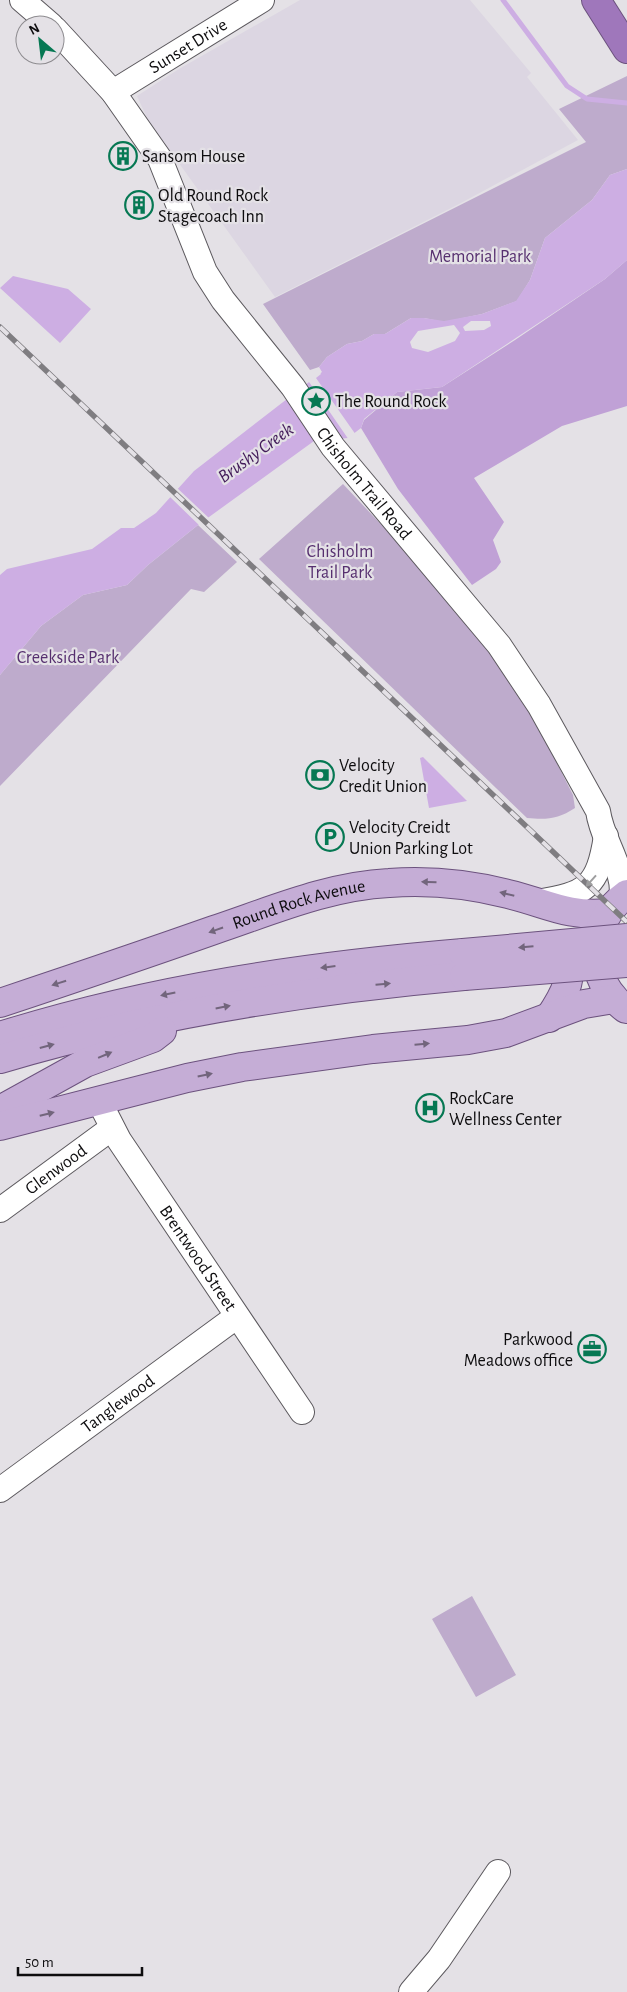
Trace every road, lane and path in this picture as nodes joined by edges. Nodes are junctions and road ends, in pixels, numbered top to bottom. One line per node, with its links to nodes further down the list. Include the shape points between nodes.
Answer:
1 (22, 0): 5 (street)
2 (262, 0): 8 (street, Sunset Drive)
3 (582, 0): 7 (main road)
4 (596, 0): 7 (highway)
5 (39, 15)
6 (65, 40): 8 (street, Chisholm Trail Road)
7 (627, 50)
8 (113, 92): 9 (street, Chisholm Trail Road, via 160,159 206,272 223,300 292,387 333,447 499,646 539,705 598,811 608,818)
9 (620, 836): 10 (street, one-way to 10, via 588,886 562,898); 11 (street, Chisholm Trail Road, via 622,881)
10 (537, 902): 11 (main road, Round Rock Avenue, via 570,913); 15 (main road, Round Rock Avenue, one-way to 15, via 450,883 388,883 355,887 285,906); 18 (main road, via 556,925 570,961 569,981)
11 (619, 902): 16 (main road, via 597,937 596,959 602,980)
12 (627, 938): 14 (main road, one-way to 14, bridge)
13 (627, 963): 14 (main road, bridge)
14 (464, 965): 17 (main road, one-way to 14); 19 (main road, one-way to 19, via 272,974 116,1006)
15 (0, 1003)
16 (620, 1004): 18 (main road, via 584,1004)
17 (184, 1014): 20 (main road, one-way to 17, via 86,1035); 22 (main road, one-way to 17, via 85,1063 153,1038)
18 (549, 1018): 21 (main road, one-way to 18, via 242,1067 468,1040 506,1033)
19 (0, 1036)
20 (0, 1059)
21 (99, 1101): 23 (main road, one-way to 21); 24 (street, Brentwood Street)
22 (0, 1110)
23 (0, 1126)
24 (112, 1128): 25 (street, Glenwood); 26 (street, Brentwood Street)
25 (0, 1210)
26 (236, 1317): 27 (street, Brentwood Street); 28 (street, Tanglewood)
27 (302, 1412)
28 (0, 1490)
29 (498, 1872): 30 (street)
30 (415, 1991)

